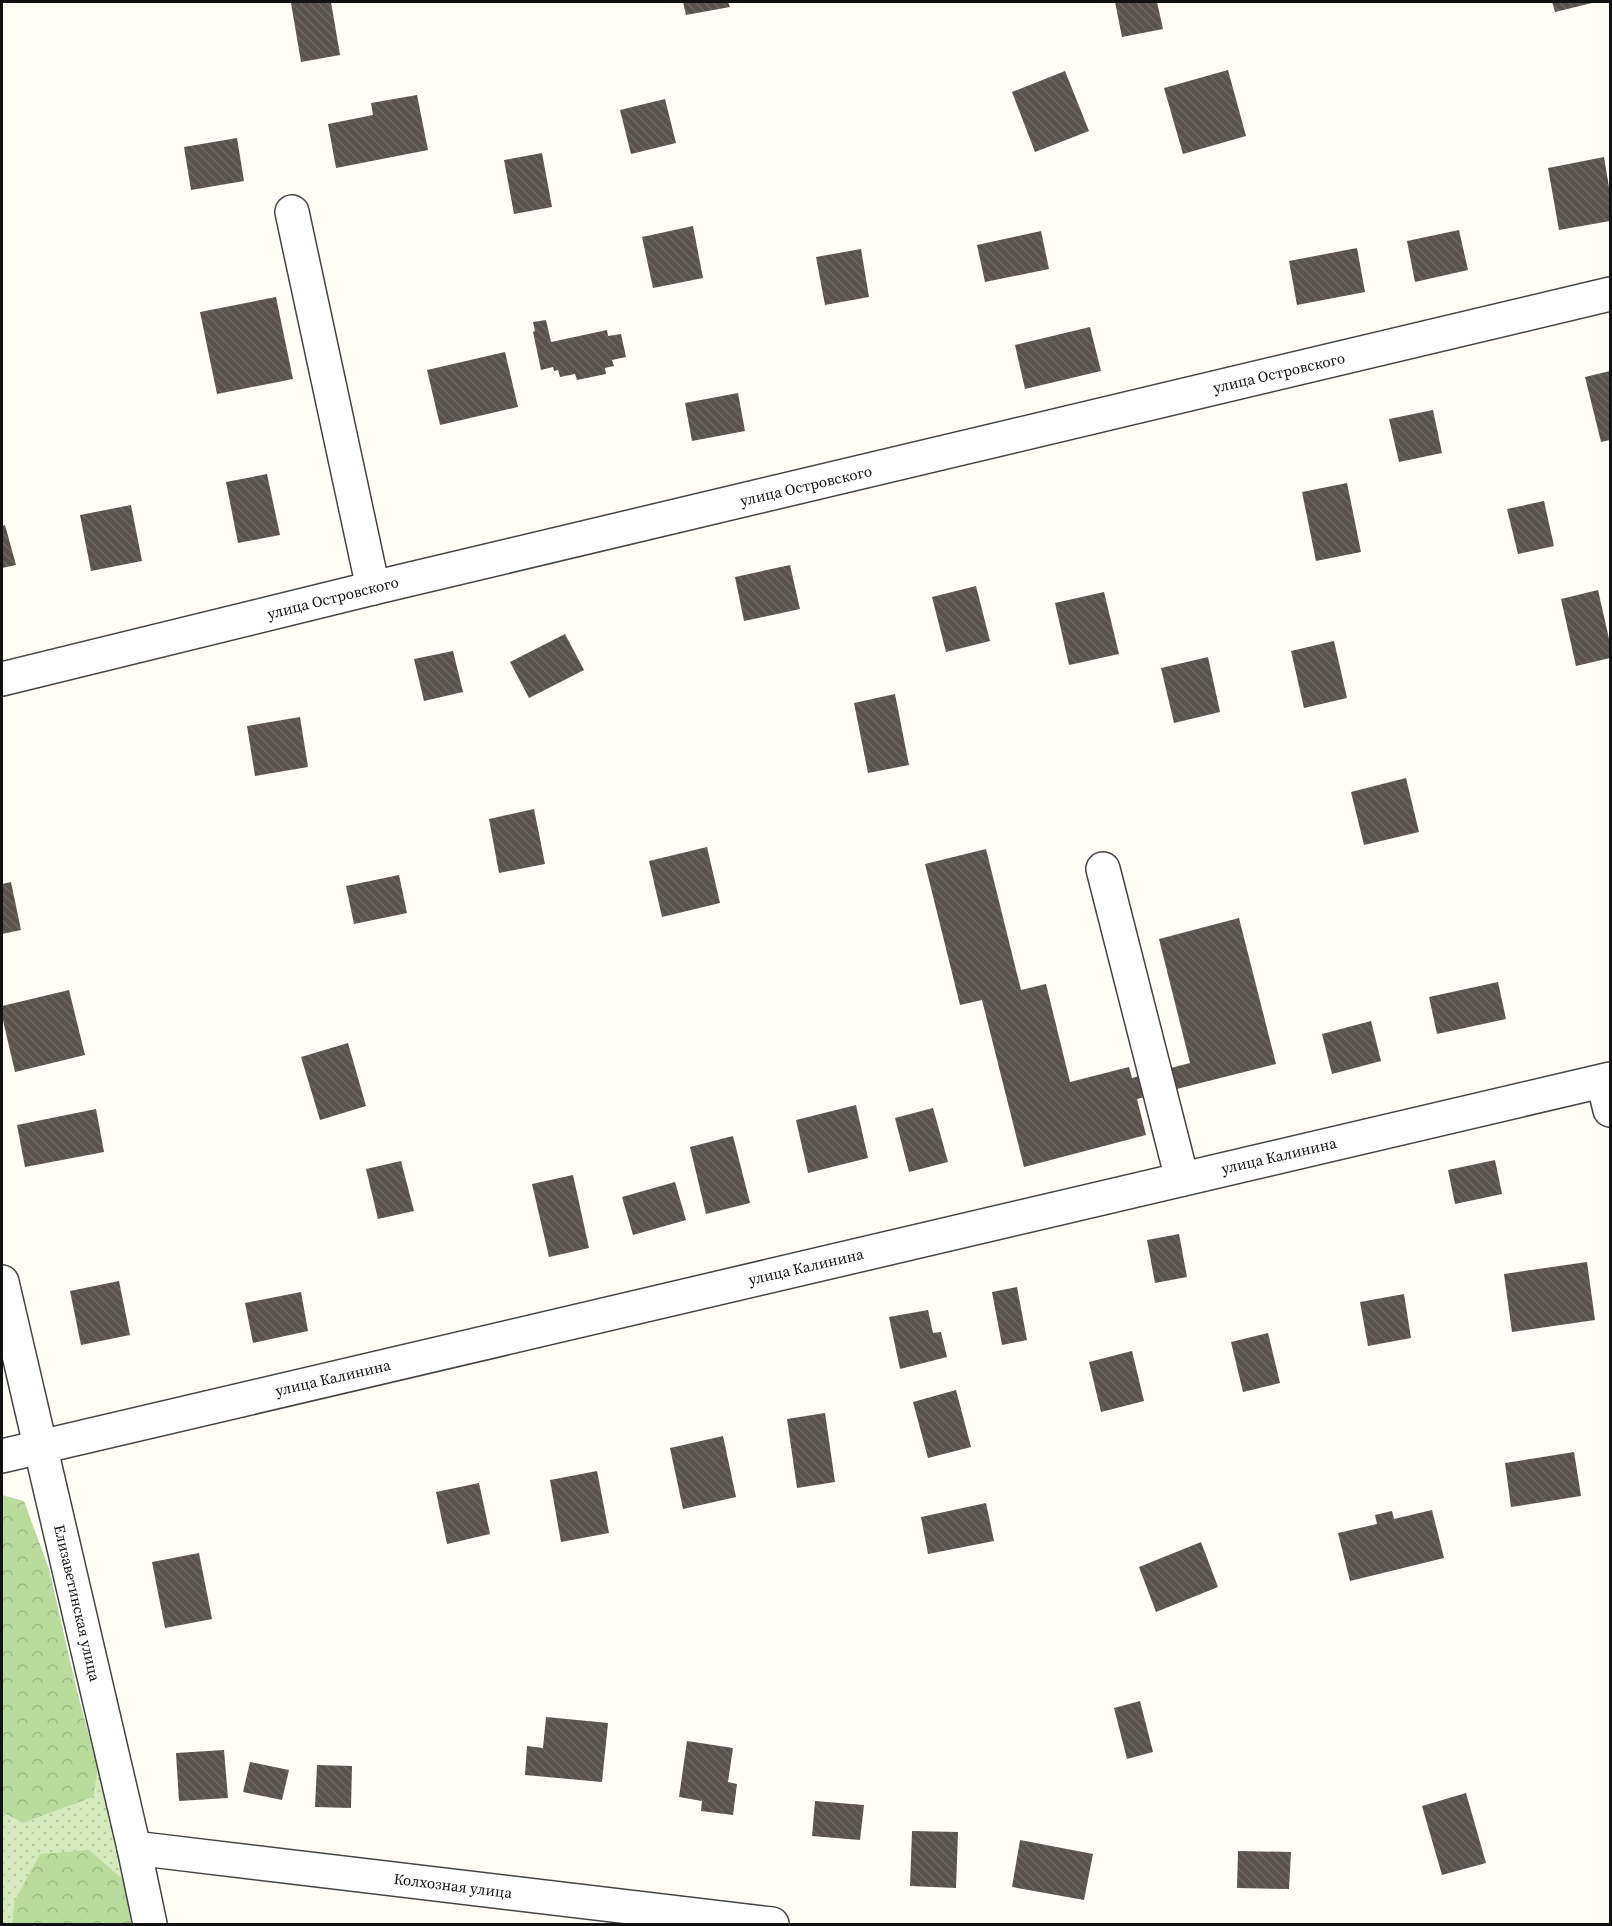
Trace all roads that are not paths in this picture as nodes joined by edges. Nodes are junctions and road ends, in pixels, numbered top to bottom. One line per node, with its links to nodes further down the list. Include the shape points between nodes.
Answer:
1 (292, 212): 3 (street)
2 (1611, 294): 3 (street, улица Островского)
3 (373, 588): 4 (street, улица Островского)
4 (2, 679)
5 (1102, 869): 7 (street)
6 (1608, 1090): 7 (street, улица Калинина)
7 (1182, 1179): 9 (street, улица Калинина)
8 (2, 1282): 9 (street, Елизаветинская улица)
9 (40, 1447): 10 (street, улица Калинина); 11 (street, Елизаветинская улица)
10 (2, 1456)
11 (134, 1848): 12 (street, Елизаветинская улица); 13 (street, Колхозная улица)
12 (150, 1924)
13 (772, 1924)

